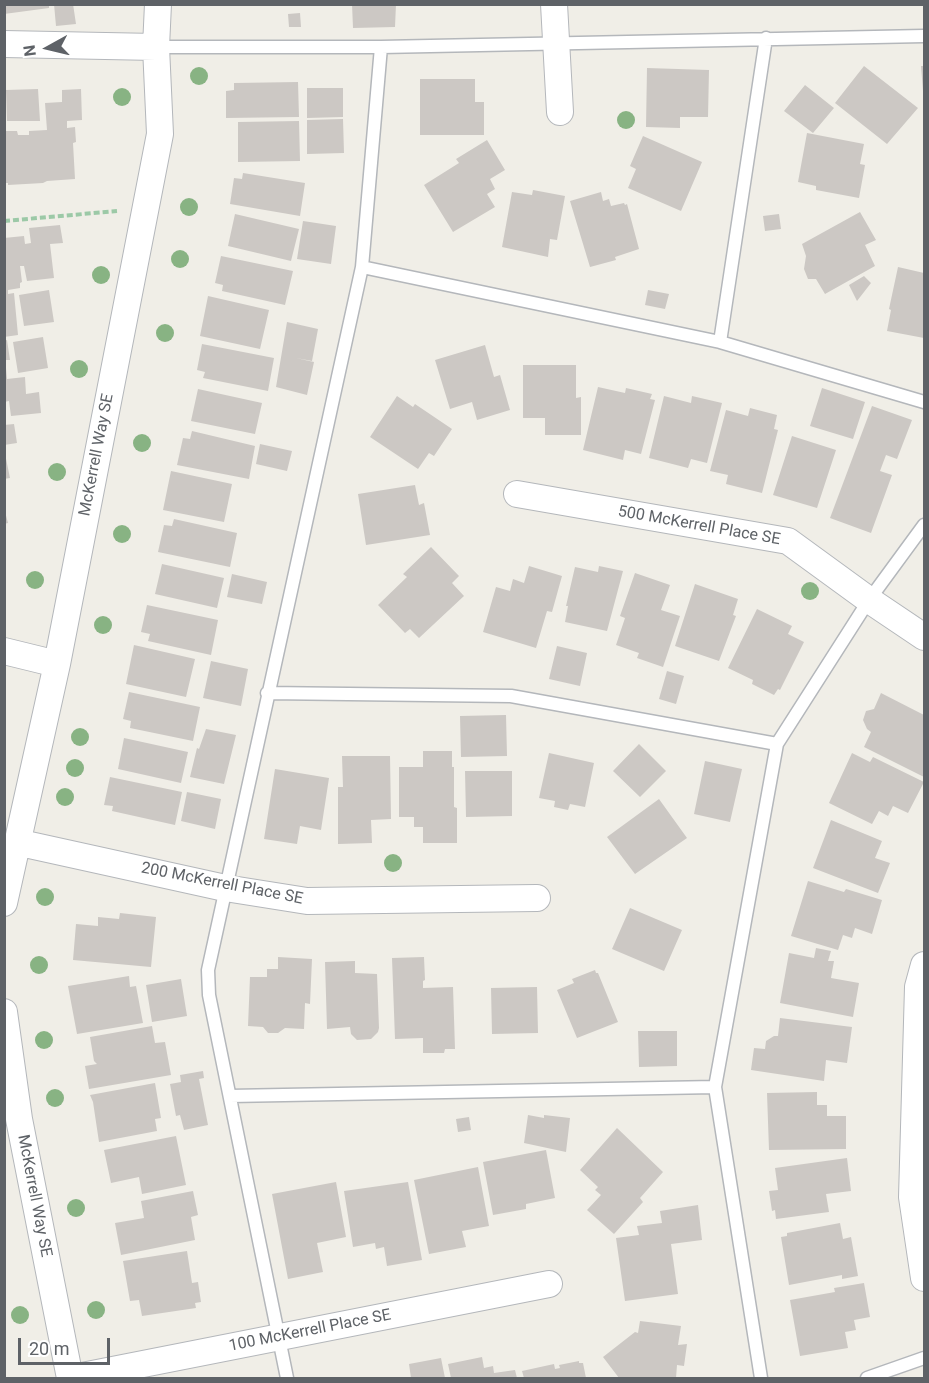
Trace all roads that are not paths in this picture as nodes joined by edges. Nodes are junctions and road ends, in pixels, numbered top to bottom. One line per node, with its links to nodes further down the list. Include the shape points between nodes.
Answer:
1 (158, 4): 7 (street, McKerrell Way SE)
2 (554, 4): 6 (street)
3 (924, 36): 4 (lane)
4 (766, 38): 6 (lane); 11 (lane)
5 (4, 44): 7 (street)
6 (556, 44): 8 (lane); 9 (street)
7 (156, 47): 8 (lane); 18 (street, McKerrell Way SE, via 160,134)
8 (381, 47): 10 (lane)
9 (560, 112)
10 (362, 267): 11 (lane); 19 (lane)
11 (720, 342): 12 (lane)
12 (924, 402)
13 (517, 494): 15 (street, 500 McKerrell Place SE, via 788,541)
14 (924, 525): 15 (lane)
15 (869, 600): 16 (street, 500 McKerrell Place SE); 20 (lane)
16 (924, 637)
17 (4, 651): 18 (street)
18 (57, 664): 21 (street, McKerrell Way SE)
19 (267, 693): 20 (lane, via 511,696); 22 (lane)
20 (777, 744): 27 (lane)
21 (16, 842): 22 (street, 200 McKerrell Place SE); 24 (street, McKerrell Way SE)
22 (225, 888): 23 (street, 200 McKerrell Place SE, via 323,901); 28 (lane, via 208,981)
23 (537, 898)
24 (4, 903)
25 (924, 965): 29 (street, via 918,987 912,1197)
26 (4, 1012): 33 (street, McKerrell Way SE, via 19,1119)
27 (715, 1087): 28 (lane); 35 (lane)
28 (230, 1096): 31 (lane)
29 (924, 1278)
30 (549, 1284): 31 (street, 100 McKerrell Place SE)
31 (279, 1337): 33 (street, 100 McKerrell Place SE); 34 (lane)
32 (924, 1358): 36 (lane)
33 (71, 1378)
34 (287, 1378)
35 (761, 1378)
36 (867, 1378)

